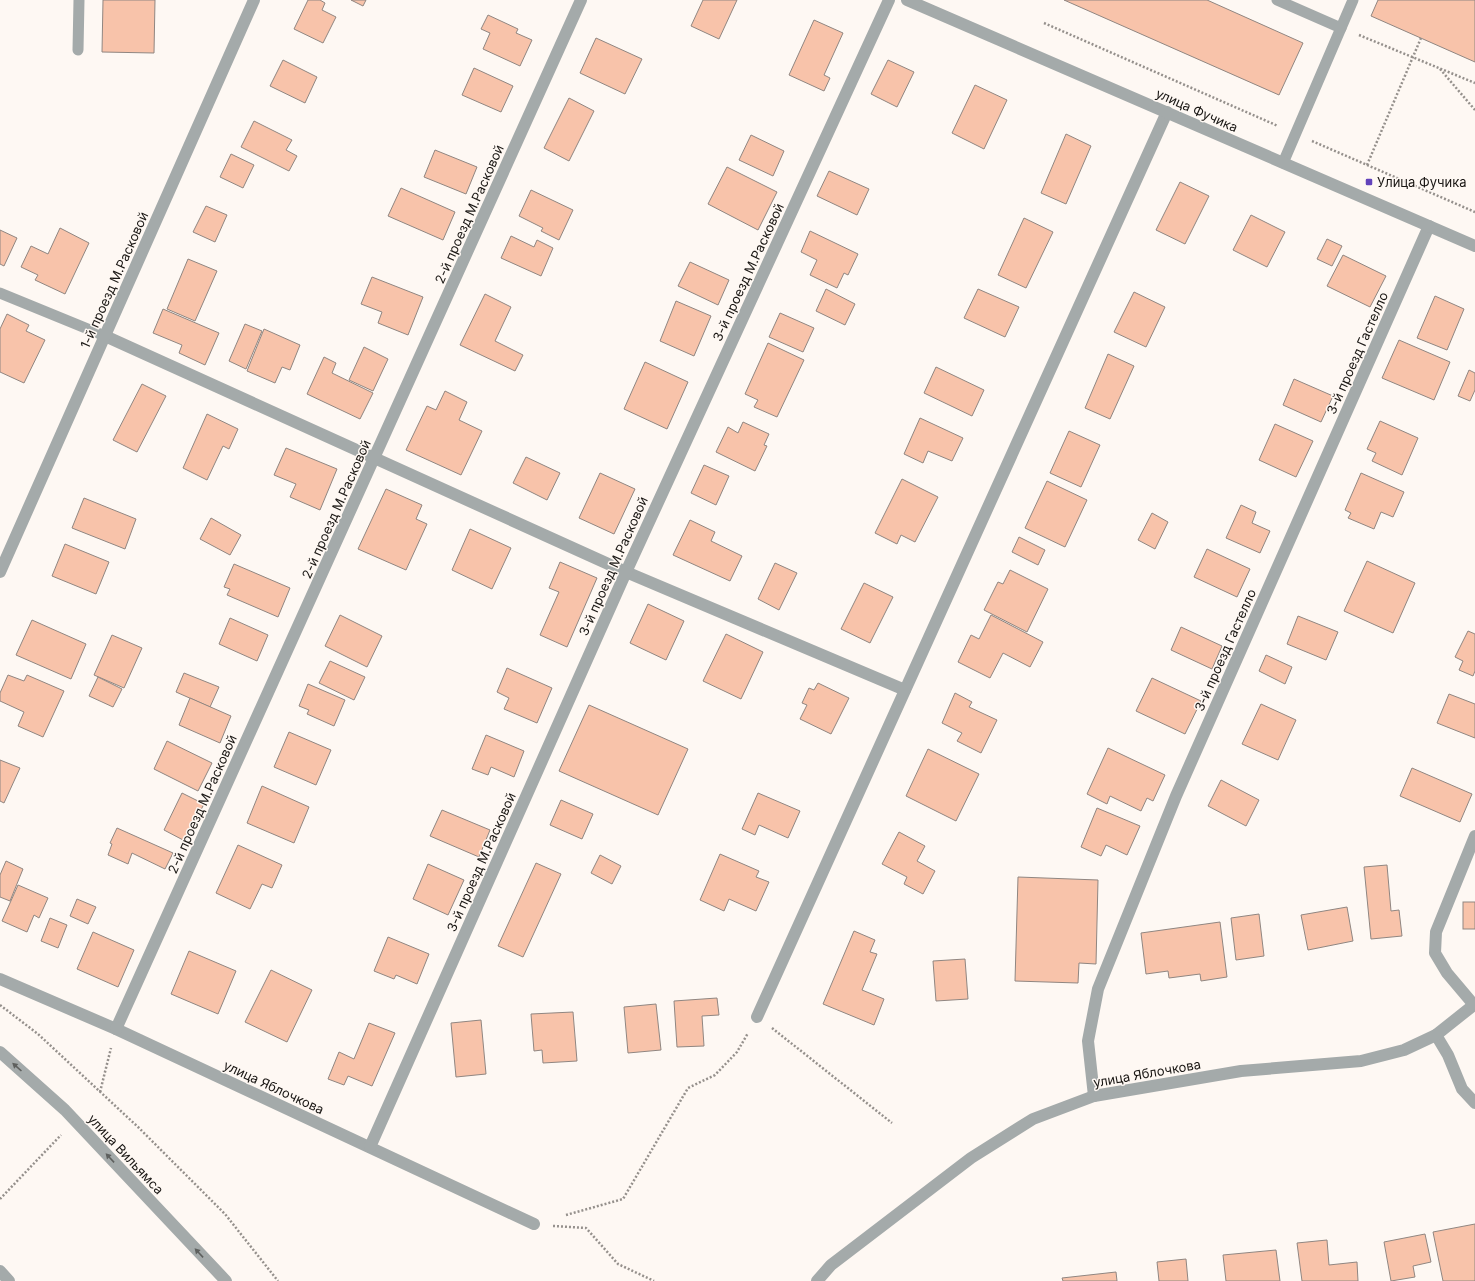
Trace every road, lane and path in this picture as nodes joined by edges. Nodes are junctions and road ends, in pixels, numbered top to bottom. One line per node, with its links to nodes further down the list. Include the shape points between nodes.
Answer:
1 (80, 0): 11 (lane)
2 (254, 0): 24 (street, 1-й проезд М.Расковой)
3 (581, 0): 25 (street, 2-й проезд М.Расковой)
4 (889, 0): 27 (street, 3-й проезд М.Расковой)
5 (907, 0): 16 (street, улица Фучика)
6 (1277, 0): 9 (lane)
7 (1353, 0): 9 (lane)
8 (1044, 24): 17 (path)
9 (1341, 28): 12 (path); 17 (lane)
10 (1421, 38): 12 (path)
11 (78, 50)
12 (1413, 56): 13 (path); 19 (path)
13 (1440, 68): 14 (path); 15 (path)
14 (1475, 83)
15 (1475, 110)
16 (1167, 112): 18 (street, улица Фучика); 28 (street)
17 (1295, 134): 18 (lane); 19 (path)
18 (1283, 163): 21 (street, улица Фучика)
19 (1367, 165): 20 (path)
20 (1475, 212)
21 (1429, 226): 22 (street, улица Фучика); 38 (street, 3-й проезд Гастелло, via 1176,796 1098,989 1088,1040)
22 (1475, 246)
23 (0, 293): 24 (lane)
24 (105, 336): 25 (street); 26 (street, 1-й проезд М.Расковой)
25 (374, 458): 27 (street); 34 (street, 2-й проезд М.Расковой)
26 (0, 572)
27 (626, 572): 28 (street); 42 (street, 3-й проезд М.Расковой)
28 (905, 690): 33 (street)
29 (1475, 836): 31 (street, via 1436,932 1435,953 1447,973)
30 (0, 979): 34 (street, улица Яблочкова)
31 (1475, 1004): 35 (street, улица Яблочкова)
32 (0, 1005): 37 (path, via 38,1034)
33 (757, 1017): 40 (path); 44 (path, via 737,1052 715,1075 688,1088 623,1200)
34 (116, 1029): 37 (path); 42 (street, улица Яблочкова)
35 (1436, 1035): 38 (street, улица Яблочкова, via 1404,1050 1361,1061 1241,1071); 39 (street, via 1448,1055 1462,1089)
36 (0, 1052): 48 (street, улица Вильямса, one-way to 36, via 65,1110)
37 (100, 1092): 49 (path, via 225,1214)
38 (1094, 1096): 51 (street, улица Яблочкова, via 1033,1119 971,1158 831,1265)
39 (1475, 1103)
40 (892, 1123)
41 (61, 1135): 43 (path)
42 (370, 1147): 45 (street, улица Яблочкова)
43 (0, 1199)
44 (566, 1215)
45 (534, 1224): 50 (path, via 586,1228 618,1264)
46 (0, 1271): 47 (street)
47 (10, 1281)
48 (226, 1281)
49 (278, 1281)
50 (654, 1281)
51 (818, 1281)

